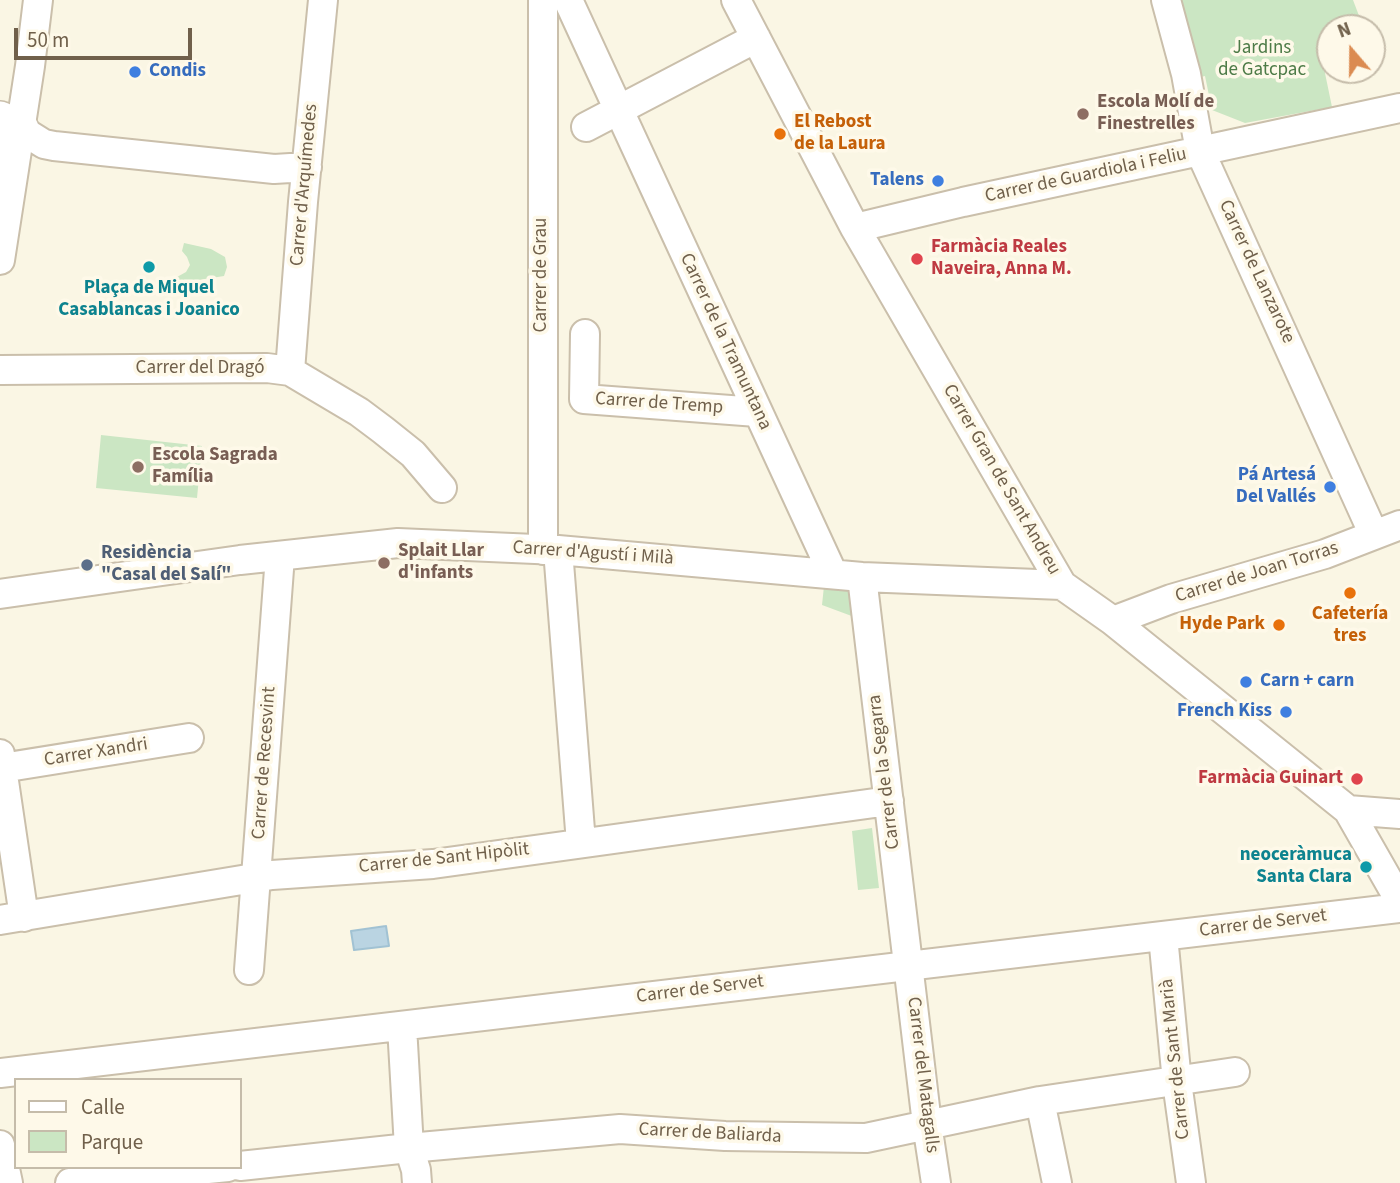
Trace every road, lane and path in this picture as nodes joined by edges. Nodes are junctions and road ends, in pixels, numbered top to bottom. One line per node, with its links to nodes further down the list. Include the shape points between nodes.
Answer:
1 (38, 0): 11 (street)
2 (323, 0): 13 (street, Carrer d'Arquímedes)
3 (543, 0): 22 (street, Carrer de Grau)
4 (568, 0): 9 (street)
5 (736, 0): 7 (street, Carrer Gran de Sant Andreu)
6 (1166, 0): 12 (street, Carrer de Lanzarote)
7 (756, 38): 9 (street); 14 (street, Carrer Gran de Sant Andreu)
8 (1400, 108): 12 (street, Carrer de Guardiola i Feliu)
9 (619, 109): 10 (street); 19 (street, Carrer de la Tramuntana)
10 (586, 127)
11 (7, 134): 13 (street, via 54,146 274,169); 15 (street)
12 (1200, 151): 14 (street, Carrer de Guardiola i Feliu); 21 (street, Carrer de Lanzarote)
13 (307, 167): 18 (street, Carrer d'Arquímedes)
14 (855, 228): 26 (street, Carrer Gran de Sant Andreu)
15 (0, 260)
16 (585, 334): 19 (street, Carrer de Tremp, via 584,399)
17 (0, 370): 18 (street, Carrer del Dragó)
18 (290, 371): 20 (street, Carrer del Dragó, via 383,430)
19 (757, 412): 24 (street, Carrer de la Tramuntana)
20 (442, 488)
21 (1387, 530): 28 (street, Carrer de Joan Torras)
22 (551, 550): 23 (street, Carrer d'Agustí i Milà, via 398,543); 24 (street, Carrer d'Agustí i Milà); 34 (street, Carrer de Grau)
23 (280, 556): 27 (street, Carrer d'Agustí i Milà); 35 (street, Carrer de Recesvint)
24 (833, 575): 25 (street, Carrer d'Agustí i Milà)
25 (862, 577): 26 (street, Carrer d'Agustí i Milà); 31 (street, Carrer de la Segarra)
26 (1062, 585): 28 (street, Carrer Gran de Sant Andreu)
27 (0, 594)
28 (1113, 621): 32 (street, Carrer Gran de Sant Andreu)
29 (189, 738): 30 (street, Carrer Xandri)
30 (1, 761): 38 (street)
31 (889, 801): 34 (street, Carrer de Sant Hipòlit); 40 (street, Carrer de la Segarra)
32 (1348, 810): 33 (street); 36 (street, Carrer Gran de Sant Andreu)
33 (1400, 814)
34 (581, 843): 35 (street, Carrer de Sant Hipòlit, via 433,864)
35 (258, 878): 38 (street, Carrer de Sant Hipòlit); 41 (street, Carrer de Recesvint)
36 (1400, 901)
37 (1400, 908): 39 (street, Carrer de Servet)
38 (12, 919)
39 (1163, 936): 40 (street, Carrer de Servet); 45 (street, Carrer de Sant Marià)
40 (913, 965): 42 (street, Carrer de Servet); 47 (street, Carrer del Matagalls)
41 (250, 970)
42 (402, 1026): 44 (street, Carrer de Servet); 49 (street)
43 (1235, 1072): 45 (street, Carrer de Baliarda)
44 (0, 1073)
45 (1177, 1082): 46 (street, Carrer de Baliarda); 57 (street, Carrer de Sant Marià)
46 (1040, 1101): 47 (street, Carrer de Baliarda); 56 (street)
47 (927, 1124): 49 (street, Carrer de Baliarda, via 866,1138 620,1129); 55 (street, Carrer del Matagalls)
48 (0, 1145): 52 (street)
49 (409, 1148): 50 (street, Carrer de Baliarda); 54 (street)
50 (242, 1166)
51 (208, 1169): 53 (street)
52 (8, 1183)
53 (70, 1183)
54 (416, 1183)
55 (936, 1183)
56 (1057, 1183)
57 (1191, 1183)

